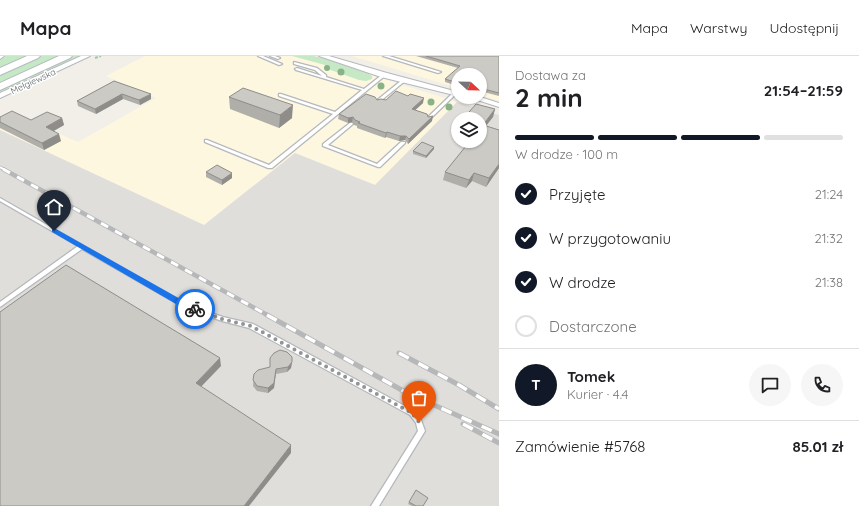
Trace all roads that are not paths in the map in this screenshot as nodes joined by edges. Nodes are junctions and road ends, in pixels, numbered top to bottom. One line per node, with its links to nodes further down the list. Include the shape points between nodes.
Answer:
1 (35, 56): 12 (main road, Mełgiewska)
2 (67, 56): 17 (main road, Mełgiewska)
3 (87, 56): 21 (street, Mełgiewska)
4 (260, 56): 10 (lane)
5 (272, 56): 8 (lane)
6 (385, 56): 13 (lane)
7 (328, 57): 14 (street)
8 (278, 58)
9 (295, 63): 15 (lane, via 316,70)
10 (280, 64)
11 (296, 69): 15 (lane)
12 (0, 72)
13 (439, 72)
14 (384, 75): 16 (street); 18 (lane)
15 (329, 79): 18 (lane)
16 (403, 81): 19 (street); 24 (lane)
17 (0, 87)
18 (365, 90): 26 (lane)
19 (451, 92)
20 (280, 95): 26 (lane)
21 (0, 96)
22 (451, 98): 27 (lane)
23 (487, 101): 25 (street)
24 (377, 102)
25 (499, 105)
26 (336, 114): 29 (lane, via 270,167)
27 (428, 119)
28 (351, 124): 30 (lane, via 325,146 378,166)
29 (206, 141)
30 (403, 143)
31 (0, 199): 32 (lane)
32 (82, 246): 33 (lane); 34 (lane, via 185,306 251,326 412,413 422,431)
33 (0, 305)
34 (375, 506)

